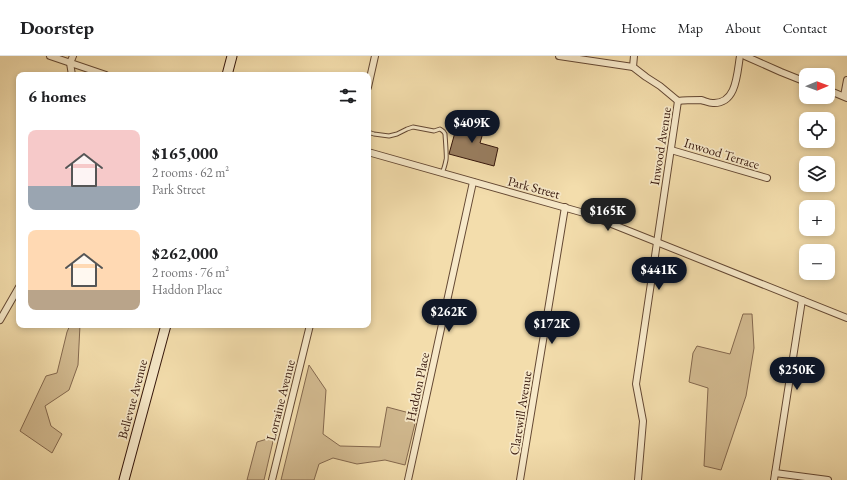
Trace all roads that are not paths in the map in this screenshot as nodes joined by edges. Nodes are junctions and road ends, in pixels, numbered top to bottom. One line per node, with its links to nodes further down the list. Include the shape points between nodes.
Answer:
1 (50, 56): 9 (street)
2 (73, 56): 9 (street)
3 (232, 56): 13 (street)
4 (375, 56): 14 (street)
5 (559, 56): 10 (street)
6 (634, 56): 10 (street)
7 (740, 56): 19 (street, Inwood Avenue, via 734,87 723,102)
8 (745, 56): 15 (street)
9 (70, 64): 11 (street); 12 (street)
10 (633, 67): 19 (street, Inwood Avenue)
11 (71, 72)
12 (96, 72)
13 (228, 72)
14 (371, 74)
15 (799, 79)
16 (847, 80): 18 (street)
17 (835, 93): 18 (street)
18 (846, 97)
19 (678, 101): 21 (street, Inwood Avenue)
20 (371, 133): 23 (lane, via 389,136 413,127 434,131 440,129 445,135 446,160)
21 (671, 150): 24 (street, Inwood Terrace); 27 (street, Inwood Avenue)
22 (371, 153): 23 (street, Park Street)
23 (442, 173): 25 (street, Park Street)
24 (767, 178)
25 (473, 182): 26 (street, Park Street); 37 (street, Haddon Place)
26 (565, 207): 27 (street, Park Street); 38 (street, Clarewill Avenue)
27 (658, 242): 29 (street, Park Street); 39 (street, Inwood Avenue, via 636,384 643,421)
28 (16, 292): 31 (street)
29 (802, 300): 30 (street, Park Street); 34 (street)
30 (847, 318)
31 (0, 320)
32 (165, 328): 35 (street, Bellevue Avenue)
33 (309, 328): 36 (street, Lorraine Avenue)
34 (774, 477): 40 (street)
35 (124, 480)
36 (272, 480)
37 (408, 480)
38 (520, 480)
39 (638, 480)
40 (828, 480)

